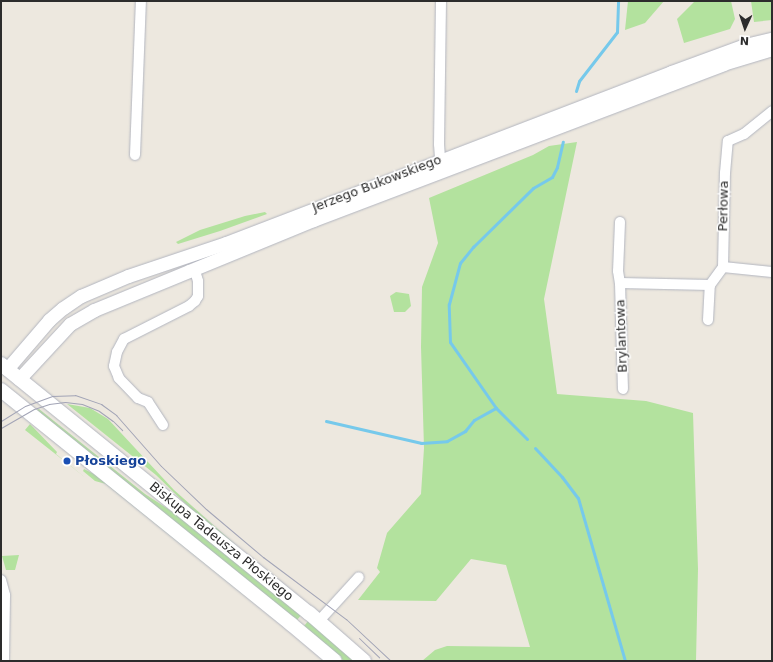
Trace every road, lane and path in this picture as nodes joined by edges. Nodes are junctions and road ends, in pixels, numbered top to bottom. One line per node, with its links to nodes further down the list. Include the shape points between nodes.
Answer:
1 (141, 1): 6 (street)
2 (442, 1): 7 (street)
3 (772, 39): 7 (street, Jerzego Bukowskiego, via 745,45 693,64)
4 (772, 49): 7 (street, Jerzego Bukowskiego, via 723,64)
5 (772, 111): 9 (street, Perłowa, via 744,134 728,141)
6 (135, 155)
7 (442, 165): 10 (street, Jerzego Bukowskiego); 15 (street, Jerzego Bukowskiego, via 128,276 81,296 49,320)
8 (620, 222): 12 (street, Brylantowa)
9 (723, 267): 11 (street); 13 (street)
10 (189, 270): 16 (street, Jerzego Bukowskiego, via 94,310 70,324); 19 (street, via 196,274 198,296 175,317 124,339 117,352 114,366 119,378 138,398 148,402)
11 (772, 272)
12 (620, 283): 13 (street, Brylantowa); 17 (street, Brylantowa)
13 (710, 285): 14 (street)
14 (708, 320)
15 (3, 369): 16 (main road, Biskupa Tadeusza Płoskiego)
16 (19, 379): 18 (main road); 22 (main road, Biskupa Tadeusza Płoskiego)
17 (623, 389)
18 (3, 395): 24 (main road, Biskupa Tadeusza Płoskiego)
19 (164, 425)
20 (359, 577): 22 (street)
21 (1, 580): 23 (street, via 5,595)
22 (319, 621): 25 (main road, Biskupa Tadeusza Płoskiego)
23 (4, 661)
24 (335, 661)
25 (364, 661)

